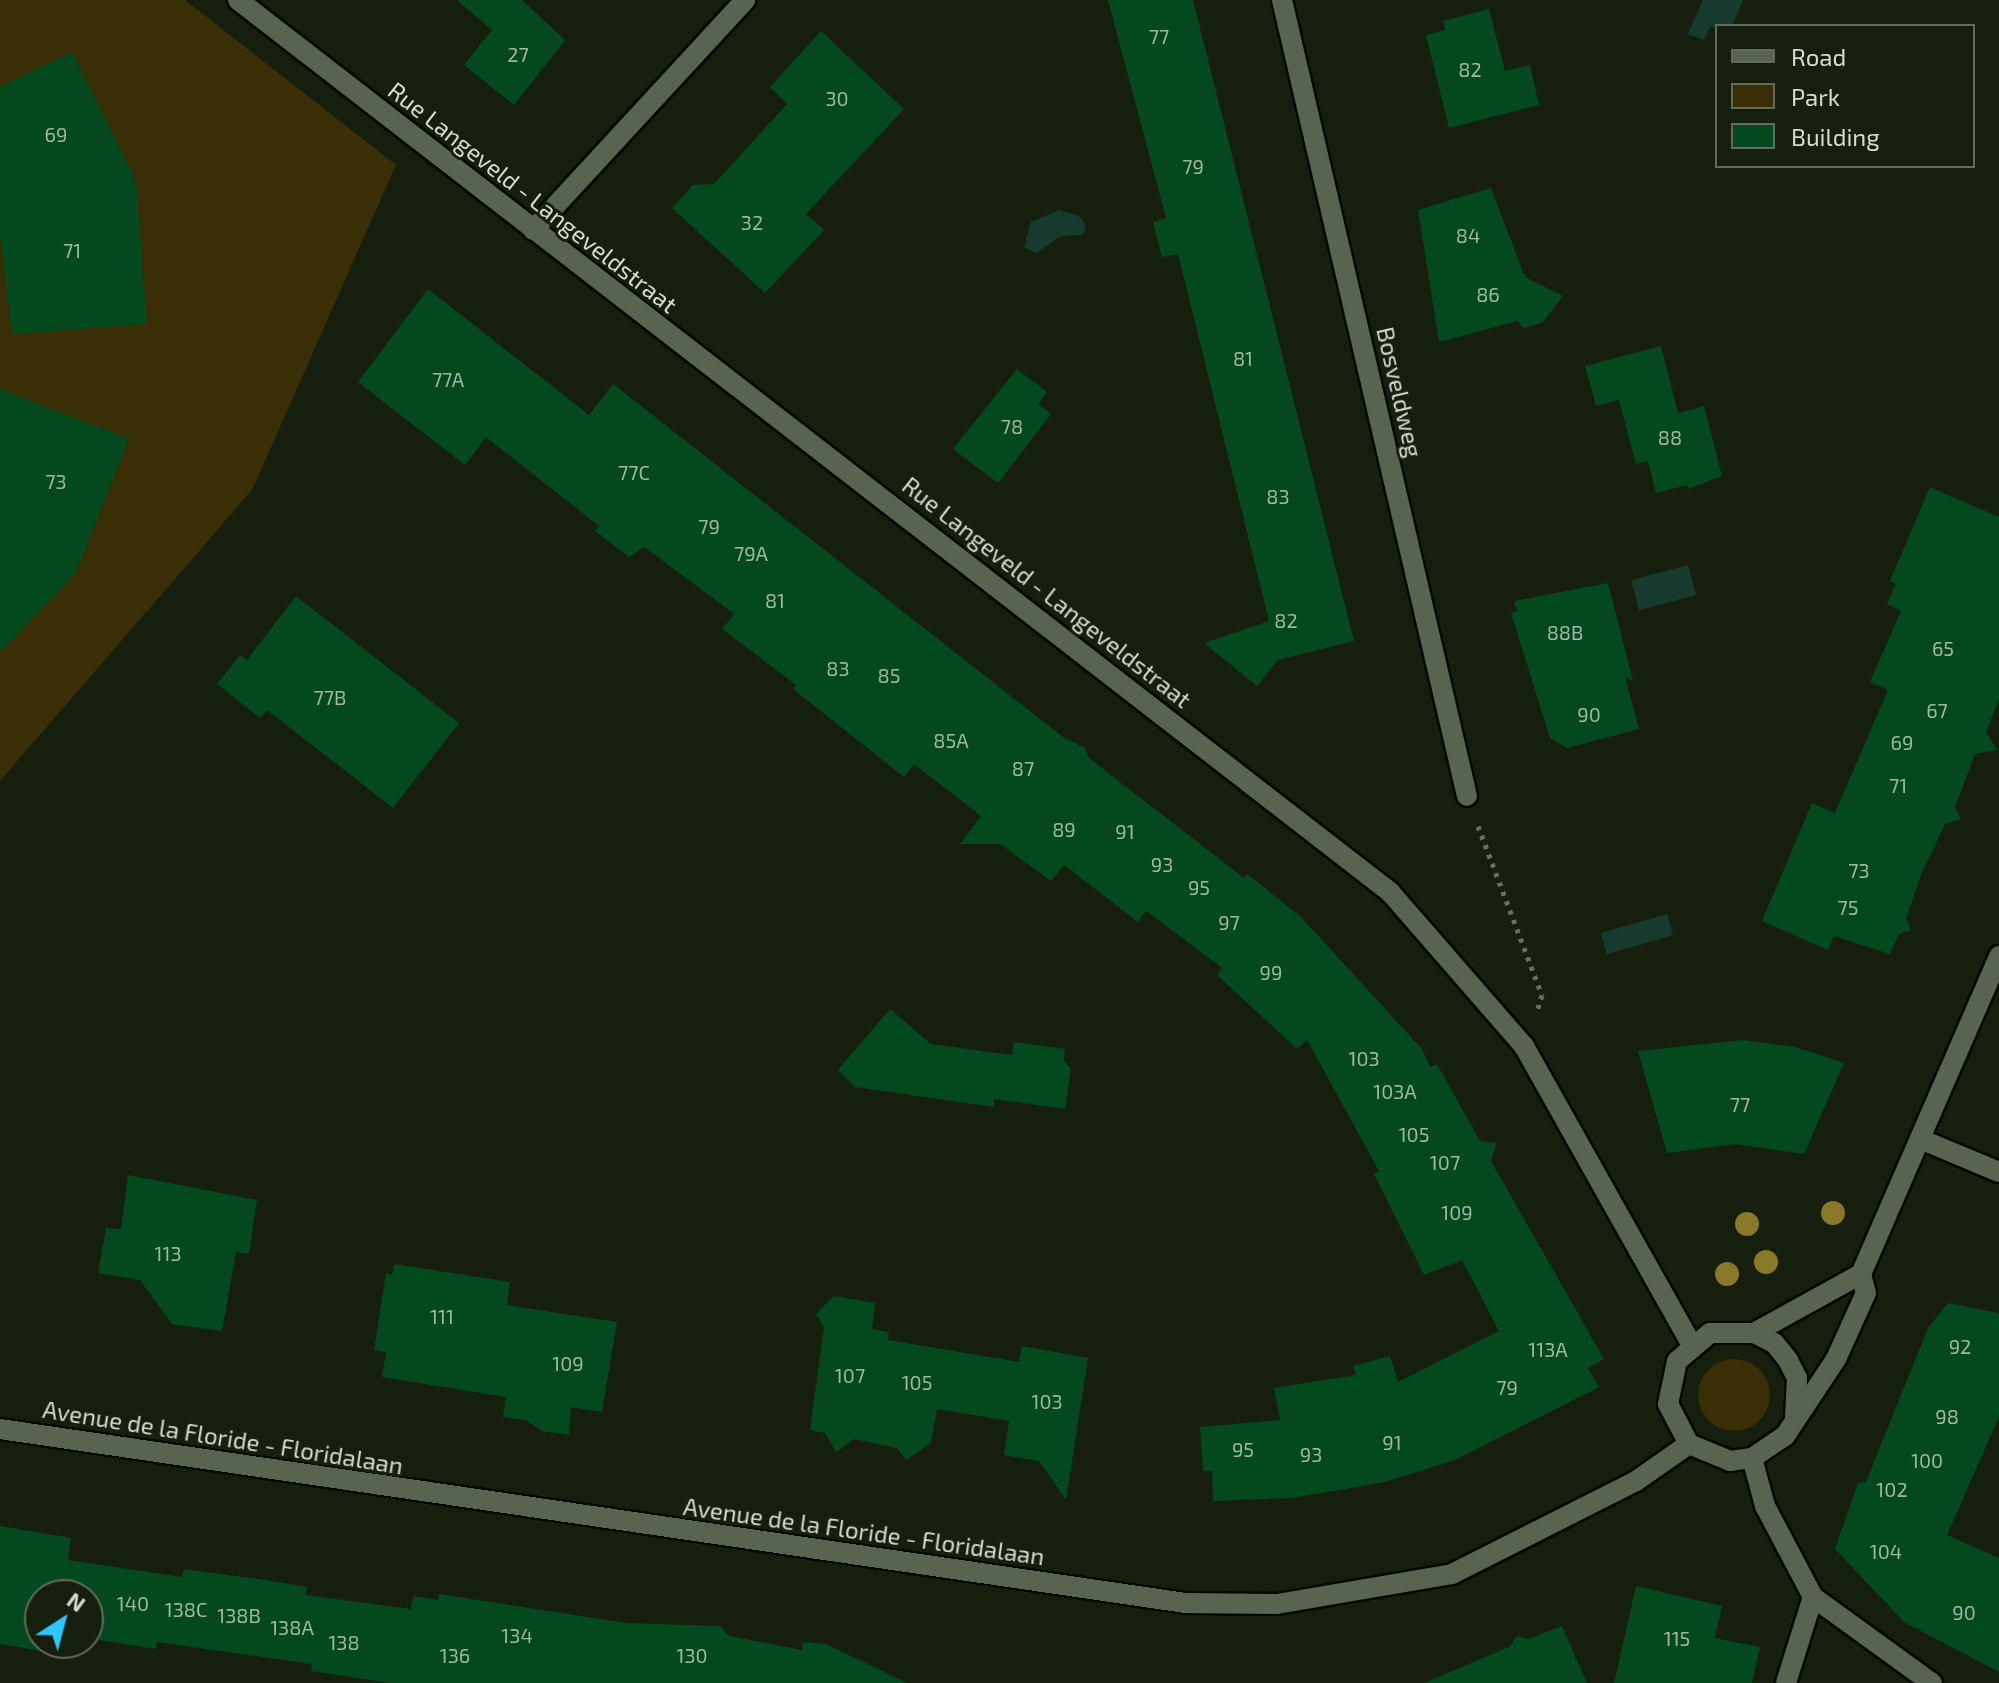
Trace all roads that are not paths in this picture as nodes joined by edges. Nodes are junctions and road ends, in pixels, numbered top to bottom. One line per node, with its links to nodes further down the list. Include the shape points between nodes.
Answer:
1 (238, 0): 4 (street, Rue Langeveld - Langeveldstraat)
2 (745, 0): 4 (street)
3 (1282, 0): 5 (street, Bosveldweg)
4 (533, 230): 11 (street, Rue Langeveld - Langeveldstraat, via 1390,892 1524,1046)
5 (1467, 796)
6 (1999, 956): 7 (street)
7 (1920, 1139): 8 (street); 9 (street)
8 (1999, 1172)
9 (1861, 1274): 10 (street); 12 (street, via 1866,1293 1836,1359)
10 (1754, 1333): 11 (street, via 1710,1333); 12 (street, via 1774,1343 1797,1378)
11 (1691, 1344): 14 (street, via 1677,1361 1668,1404)
12 (1795, 1418): 15 (street, via 1785,1436)
13 (0, 1429): 14 (street, Avenue de la Floride - Floridalaan, via 1186,1603 1277,1604 1452,1574 1636,1481)
14 (1689, 1444): 15 (street, via 1730,1461)
15 (1752, 1458): 16 (street, via 1765,1506)
16 (1813, 1597): 17 (street); 18 (street)
17 (1786, 1683)
18 (1932, 1683)

